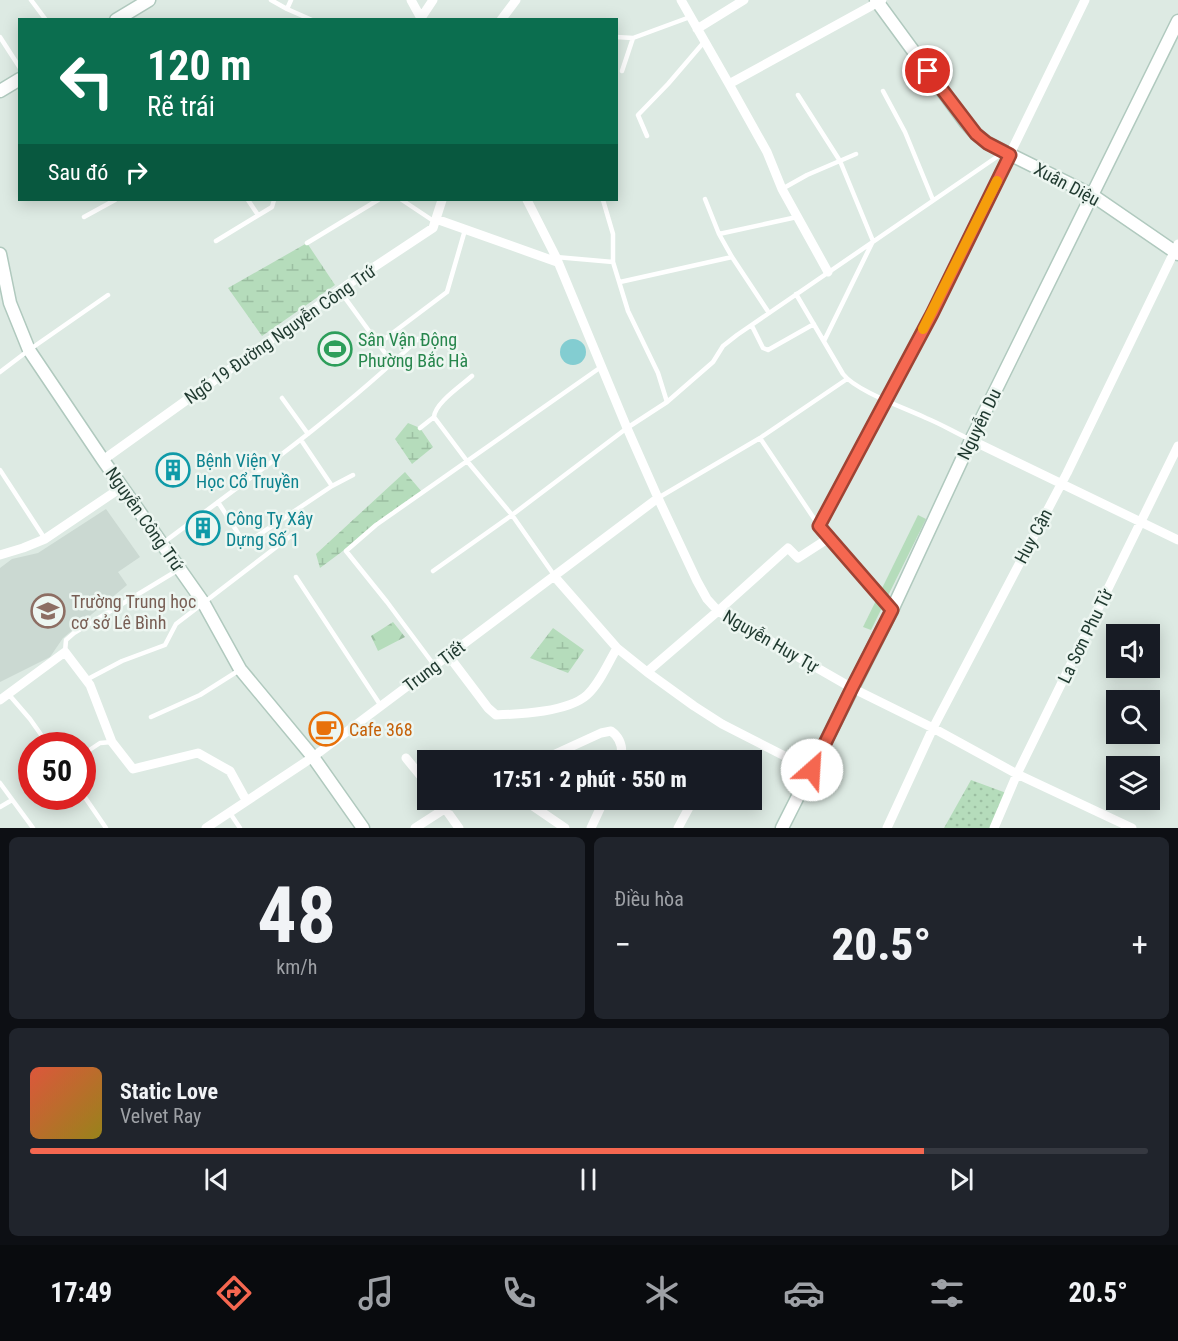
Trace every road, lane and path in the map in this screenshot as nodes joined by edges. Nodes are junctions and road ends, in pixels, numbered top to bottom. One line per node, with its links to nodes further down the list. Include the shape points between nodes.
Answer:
1 (31, 0): 14 (lane)
2 (149, 0): 15 (main road)
3 (271, 0): 12 (lane)
4 (291, 0): 12 (lane)
5 (411, 0): 17 (street)
6 (433, 0): 18 (street)
7 (516, 0): 19 (street)
8 (681, 0): 13 (street)
9 (744, 0): 21 (street)
10 (1085, 0): 35 (street)
11 (878, 1): 29 (street); 35 (main road, Xuân Diệu, via 966,123 987,143)
12 (287, 9): 16 (lane)
13 (690, 17): 21 (street); 24 (lane)
14 (44, 18)
15 (119, 18)
16 (307, 18)
17 (420, 18)
18 (422, 18)
19 (502, 18)
20 (1178, 21): 38 (main road, Nguyễn Du)
21 (697, 28): 25 (street)
22 (0, 37): 26 (lane)
23 (618, 37): 24 (lane)
24 (633, 38): 27 (lane)
25 (704, 42): 29 (street); 33 (lane, via 638,115)
26 (18, 65)
27 (622, 71)
28 (18, 80): 30 (main road)
29 (729, 84): 37 (street)
30 (0, 91)
31 (883, 92): 40 (lane)
32 (798, 95): 36 (lane)
33 (647, 136)
34 (856, 154): 36 (lane)
35 (1007, 154): 38 (main road, Xuân Diệu); 40 (lane); 82 (street, via 932,314)
36 (840, 160): 37 (lane); 56 (lane)
37 (782, 189): 50 (street)
38 (1092, 195): 58 (main road, Xuân Diệu); 90 (main road, Nguyễn Du)
39 (705, 199): 54 (lane)
40 (933, 200): 56 (lane)
41 (113, 201): 51 (lane)
42 (249, 201): 49 (lane)
43 (274, 201): 49 (lane, via 272,207)
44 (376, 201): 57 (lane)
45 (404, 201): 52 (lane)
46 (442, 201): 52 (street)
47 (527, 201): 61 (street, Nguyễn Huy Tự)
48 (603, 201): 62 (lane, via 613,234)
49 (258, 215): 55 (lane)
50 (797, 217): 54 (lane); 63 (street)
51 (84, 218)
52 (436, 220): 53 (street); 66 (street, Ngõ 19 Đường Nguyễn Công Trứ, via 433,228)
53 (465, 230): 61 (street); 74 (lane, via 447,291)
54 (719, 234): 60 (lane)
55 (216, 241)
56 (873, 241): 63 (lane); 73 (lane)
57 (307, 243)
58 (1177, 250): 96 (street, Huy Cận)
59 (0, 254): 65 (main road, Nguyễn Công Trứ)
60 (732, 257): 64 (lane); 69 (lane)
61 (556, 260): 62 (lane); 77 (street, Nguyễn Huy Tự)
62 (613, 262): 64 (lane)
63 (828, 272): 67 (lane)
64 (620, 282): 83 (lane, via 628,311 658,373)
65 (3, 288): 75 (main road, Nguyễn Công Trứ)
66 (340, 291): 74 (lane); 92 (street, Ngõ 19 Đường Nguyễn Công Trứ)
67 (796, 294): 69 (lane); 70 (lane)
68 (108, 295): 75 (lane)
69 (769, 313): 71 (lane)
70 (814, 324): 71 (lane, via 768,350 763,348); 73 (lane)
71 (752, 326): 83 (lane, via 723,346 713,362)
72 (418, 339): 76 (lane)
73 (824, 340): 80 (lane)
74 (378, 344): 76 (lane)
75 (29, 350): 78 (lane); 92 (main road, Nguyễn Công Trứ)
76 (393, 364): 87 (lane)
77 (601, 367): 86 (street, Nguyễn Huy Tự); 93 (lane)
78 (0, 372)
79 (472, 376): 84 (lane, via 440,404)
80 (847, 379): 82 (lane); 88 (lane)
81 (282, 398): 87 (lane)
82 (886, 400): 90 (lane); 103 (street)
83 (667, 402): 86 (lane)
84 (434, 417): 85 (lane); 93 (lane)
85 (420, 428)
86 (627, 428): 99 (street, Nguyễn Huy Tự); 101 (lane)
87 (308, 434): 89 (lane)
88 (760, 438): 99 (lane); 103 (lane)
89 (301, 440): 97 (lane); 100 (lane)
90 (971, 440): 96 (street); 115 (main road, Nguyễn Du)
91 (1178, 446): 102 (street, La Sơn Phu Tử)
92 (103, 460): 98 (main road, Nguyễn Công Trứ)
93 (467, 460): 101 (lane); 120 (lane, via 346,551)
94 (0, 470): 106 (lane)
95 (352, 475): 97 (lane)
96 (1061, 484): 102 (street); 128 (street, Huy Cận)
97 (332, 486): 100 (lane, via 245,544)
98 (122, 487): 106 (street); 108 (main road, Nguyễn Công Trứ)
99 (658, 498): 112 (street, Trung Tiết); 116 (street, Nguyễn Huy Tự, via 697,581)
100 (218, 502): 108 (lane)
101 (512, 515): 111 (lane); 112 (lane)
102 (1141, 522): 107 (street); 138 (street, La Sơn Phu Tử)
103 (819, 526): 105 (lane)
104 (292, 535): 114 (lane)
105 (829, 538): 115 (lane); 116 (street, via 798,558 788,548)
106 (45, 539): 109 (street)
107 (1178, 540)
108 (162, 544): 110 (main road, Nguyễn Công Trứ)
109 (0, 555)
110 (180, 569): 114 (main road, Nguyễn Công Trứ); 118 (lane, via 74,633 66,640)
111 (433, 571)
112 (554, 576): 117 (street); 119 (street, Trung Tiết)
113 (296, 577): 126 (lane)
114 (203, 602): 121 (main road, Nguyễn Công Trứ); 123 (lane, via 176,624 165,645)
115 (892, 610): 124 (main road, Nguyễn Du)
116 (718, 612): 122 (street); 124 (street, Nguyễn Huy Tự)
117 (617, 648): 119 (street, via 596,686 581,700 545,711 496,715); 122 (street)
118 (65, 652): 123 (street); 125 (street)
119 (448, 655): 120 (street, Trung Tiết)
120 (434, 666): 126 (street, Trung Tiết)
121 (240, 669): 127 (lane, via 200,695); 134 (main road, Nguyễn Công Trứ)
122 (647, 672): 136 (street, via 722,724)
123 (86, 680): 130 (street)
124 (852, 688): 128 (street, Nguyễn Huy Tự); 136 (main road, Nguyễn Du)
125 (3, 698): 129 (lane, via 11,697)
126 (381, 705): 134 (street, Trung Tiết)
127 (151, 717)
128 (933, 728): 138 (street, Nguyễn Huy Tự); 161 (street, Huy Cận)
129 (39, 732)
130 (112, 742): 131 (lane); 141 (street, via 133,769 198,753 230,771)
131 (96, 746)
132 (564, 750): 133 (street, via 611,731)
133 (622, 750)
134 (313, 757): 141 (street, Trung Tiết); 154 (main road, Nguyễn Công Trứ)
135 (406, 758): 137 (street)
136 (812, 770): 160 (main road, Nguyễn Du)
137 (417, 772)
138 (1017, 774): 162 (street, La Sơn Phu Tử); 163 (street, Nguyễn Huy Tự)
139 (0, 783): 140 (lane)
140 (12, 800): 142 (lane); 150 (lane)
141 (246, 800): 149 (street, Trung Tiết)
142 (0, 807)
143 (94, 810): 151 (lane)
144 (443, 810): 155 (street)
145 (447, 810): 156 (street)
146 (539, 810): 157 (street)
147 (599, 810): 158 (street)
148 (688, 810): 159 (street)
149 (230, 812): 152 (street, Trung Tiết); 153 (lane)
150 (33, 828)
151 (106, 828)
152 (206, 828)
153 (240, 828)
154 (363, 828)
155 (415, 828)
156 (459, 828)
157 (565, 828)
158 (591, 828)
159 (678, 828)
160 (782, 828)
161 (887, 828)
162 (994, 828)
163 (1132, 828)

